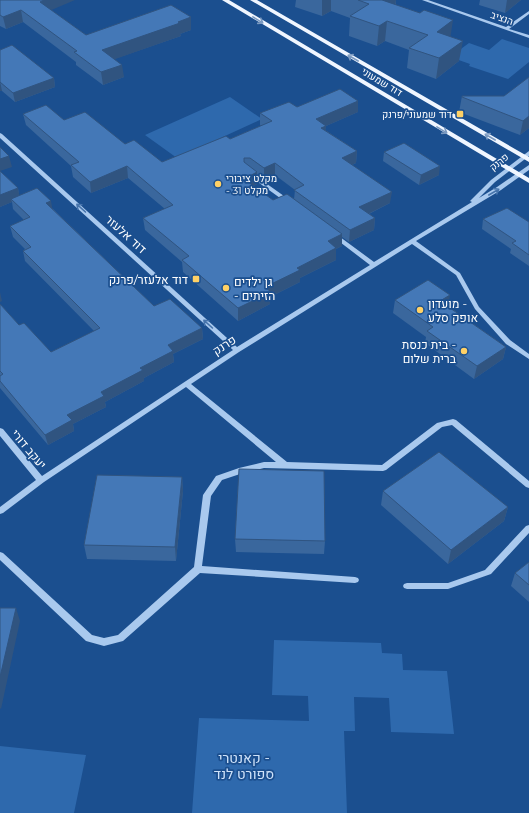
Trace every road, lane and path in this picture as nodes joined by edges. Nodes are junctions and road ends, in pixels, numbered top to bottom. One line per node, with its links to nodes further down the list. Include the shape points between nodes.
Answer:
1 (225, 0): 10 (main road, דוד שמעוני, one-way to 10)
2 (253, 0): 8 (main road, דוד שמעוני, one-way to 2)
3 (424, 0): 5 (street, הנציב)
4 (529, 12): 5 (street)
5 (506, 29): 6 (street, הנציב)
6 (529, 37)
7 (0, 135): 19 (street, דוד אלעזר, one-way to 7)
8 (527, 157): 10 (street, פרנק)
9 (529, 167): 12 (street, פרנק)
10 (509, 169): 12 (main road, דוד שמעוני); 15 (street, פרנק)
11 (247, 172): 14 (street)
12 (518, 175): 13 (main road, דוד שמעוני); 15 (street, פרנק, one-way to 12, via 495,192)
13 (529, 182)
14 (292, 204)
15 (467, 207): 17 (street, פרנק)
16 (330, 232): 18 (street)
17 (412, 241): 18 (street, פרנק); 20 (street, via 458,274 477,308 508,342)
18 (374, 264): 19 (street, פרנק)
19 (237, 350): 21 (street, פרנק)
20 (529, 357)
21 (186, 384): 23 (street); 24 (street, פרנק)
22 (0, 431): 24 (street, יעקב דורי)
23 (285, 465): 25 (street, via 383,468 440,425 453,422); 29 (street, via 264,465 219,478 207,495)
24 (41, 480): 26 (street, פרנק)
25 (529, 485)
26 (0, 511)
27 (529, 528): 31 (street, via 488,572 448,586)
28 (0, 555): 29 (street, via 89,638 104,642 120,638)
29 (198, 569): 30 (street)
30 (355, 580)
31 (407, 586)

